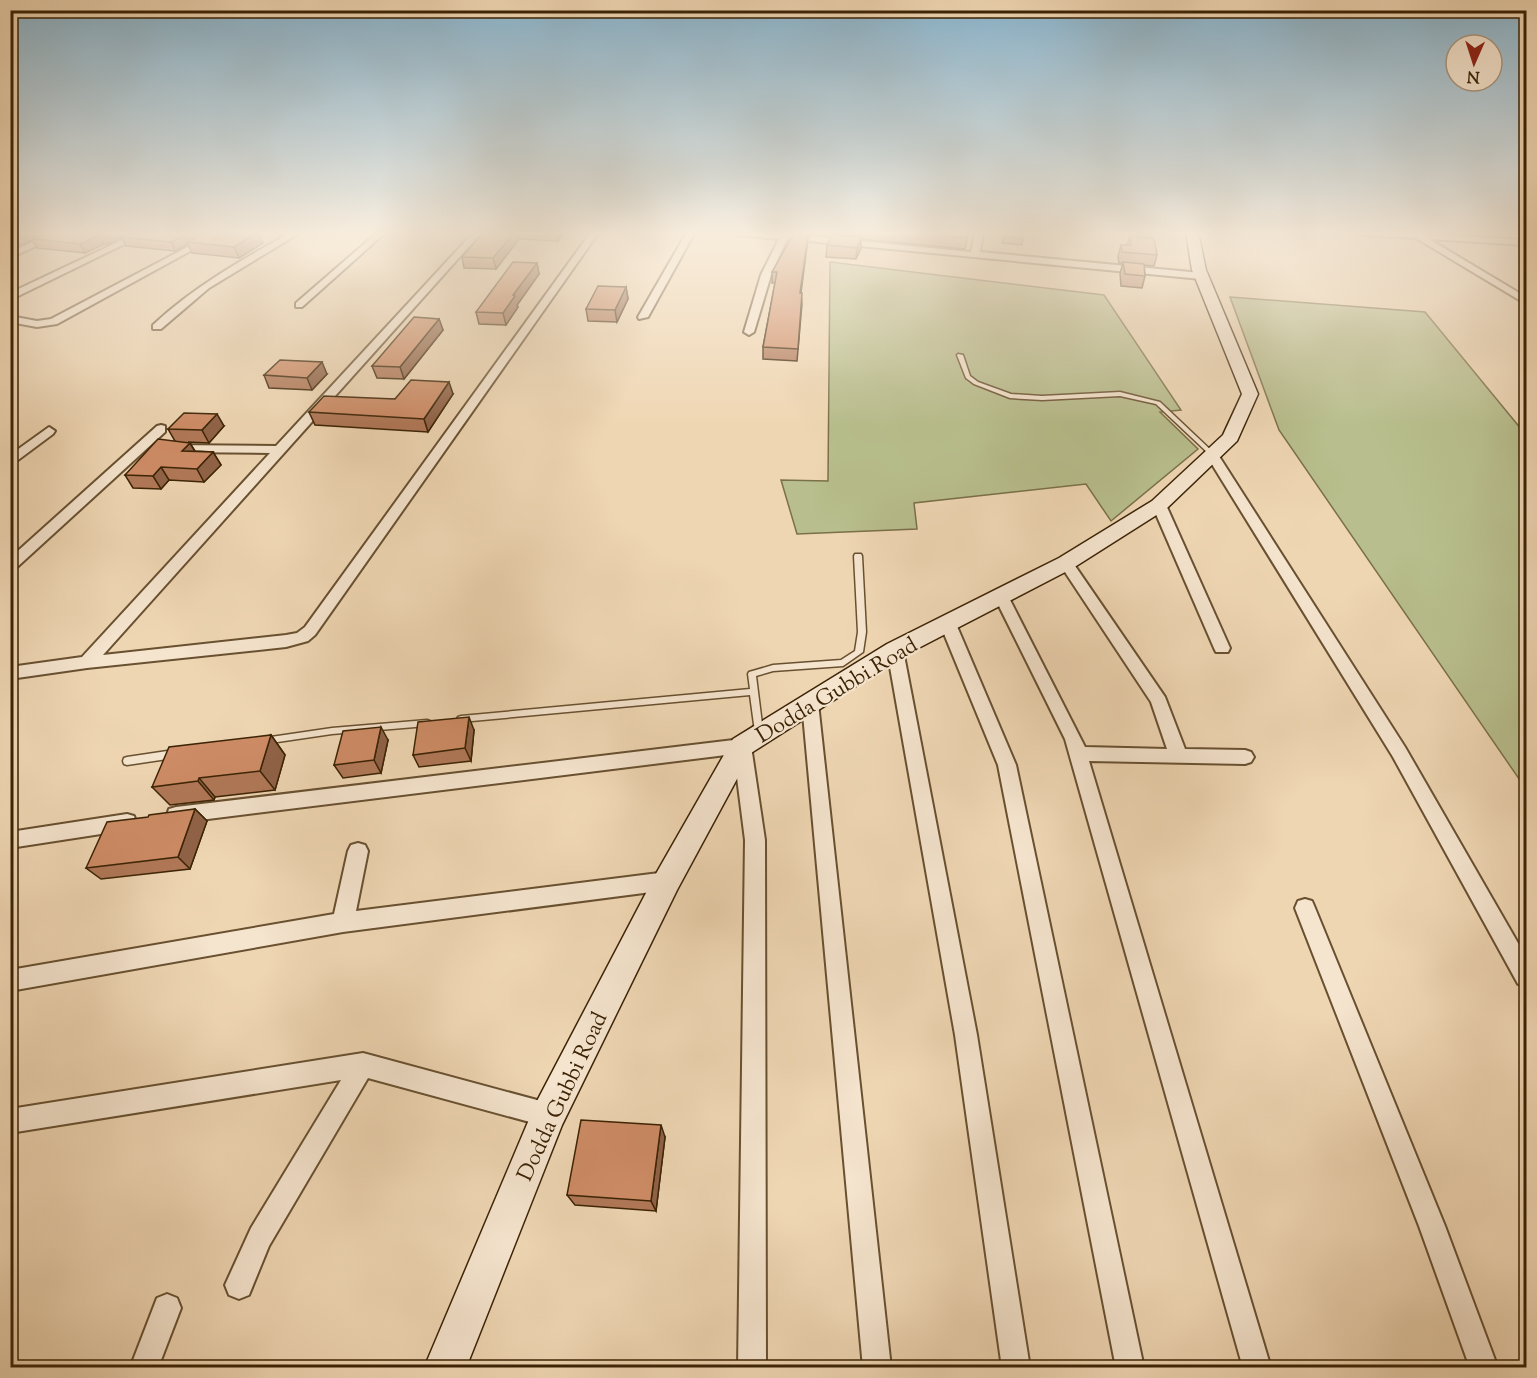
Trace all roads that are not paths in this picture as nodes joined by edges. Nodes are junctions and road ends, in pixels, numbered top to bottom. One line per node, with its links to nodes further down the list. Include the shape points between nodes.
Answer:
1 (100, 296): 11 (street, via 53,322 37,324)
2 (191, 296): 12 (street)
3 (309, 296): 9 (street)
4 (419, 296): 18 (street)
5 (548, 296): 29 (street, via 310,631 286,641)
6 (655, 296): 10 (street)
7 (760, 296): 13 (street)
8 (1209, 296): 19 (main road, Dodda Gubbi Road, via 1250,394 1231,437)
9 (299, 305)
10 (643, 317)
11 (10, 319)
12 (157, 327)
13 (749, 332)
14 (960, 355): 19 (lane, via 968,376 976,383 1010,396 1120,394 1158,403)
15 (161, 429): 17 (street)
16 (49, 431): 20 (street)
17 (147, 442): 18 (street, via 179,448); 24 (street)
18 (280, 450): 29 (street)
19 (1211, 453): 21 (main road, Dodda Gubbi Road); 47 (street, via 1398,752)
20 (10, 462)
21 (1159, 505): 23 (main road, Dodda Gubbi Road); 27 (street)
22 (858, 556): 31 (lane, via 862,632 859,652 843,663 761,670 752,674)
23 (1066, 563): 25 (main road, Dodda Gubbi Road); 39 (street, via 1159,701)
24 (10, 566)
25 (1000, 596): 26 (main road, Dodda Gubbi Road); 38 (street, via 1074,739)
26 (948, 624): 28 (main road, Dodda Gubbi Road); 59 (street, via 1007,765)
27 (1222, 648)
28 (895, 650): 32 (main road, Dodda Gubbi Road); 58 (street, via 966,1035)
29 (87, 663): 30 (street)
30 (10, 673)
31 (753, 692): 33 (lane); 35 (lane)
32 (810, 703): 35 (main road, Dodda Gubbi Road); 57 (street)
33 (450, 720)
34 (438, 722): 36 (lane)
35 (751, 740): 42 (street); 44 (main road, Dodda Gubbi Road); 56 (street, via 755,840)
36 (252, 743)
37 (184, 753): 41 (lane)
38 (1078, 754): 39 (street); 60 (street)
39 (1178, 754): 40 (street)
40 (1245, 757)
41 (127, 761)
42 (10, 840)
43 (358, 851): 46 (street)
44 (667, 881): 46 (street); 50 (main road, Dodda Gubbi Road)
45 (1305, 908): 61 (street, via 1432,1226)
46 (344, 922): 48 (street)
47 (1527, 977)
48 (10, 981)
49 (363, 1065): 50 (street); 51 (street); 52 (street, via 260,1237)
50 (548, 1115): 55 (main road, Dodda Gubbi Road)
51 (10, 1121)
52 (239, 1285)
53 (167, 1308): 54 (street)
54 (144, 1368)
55 (445, 1368)
56 (752, 1368)
57 (877, 1368)
58 (1016, 1368)
59 (1130, 1368)
60 (1257, 1368)
61 (1484, 1368)

